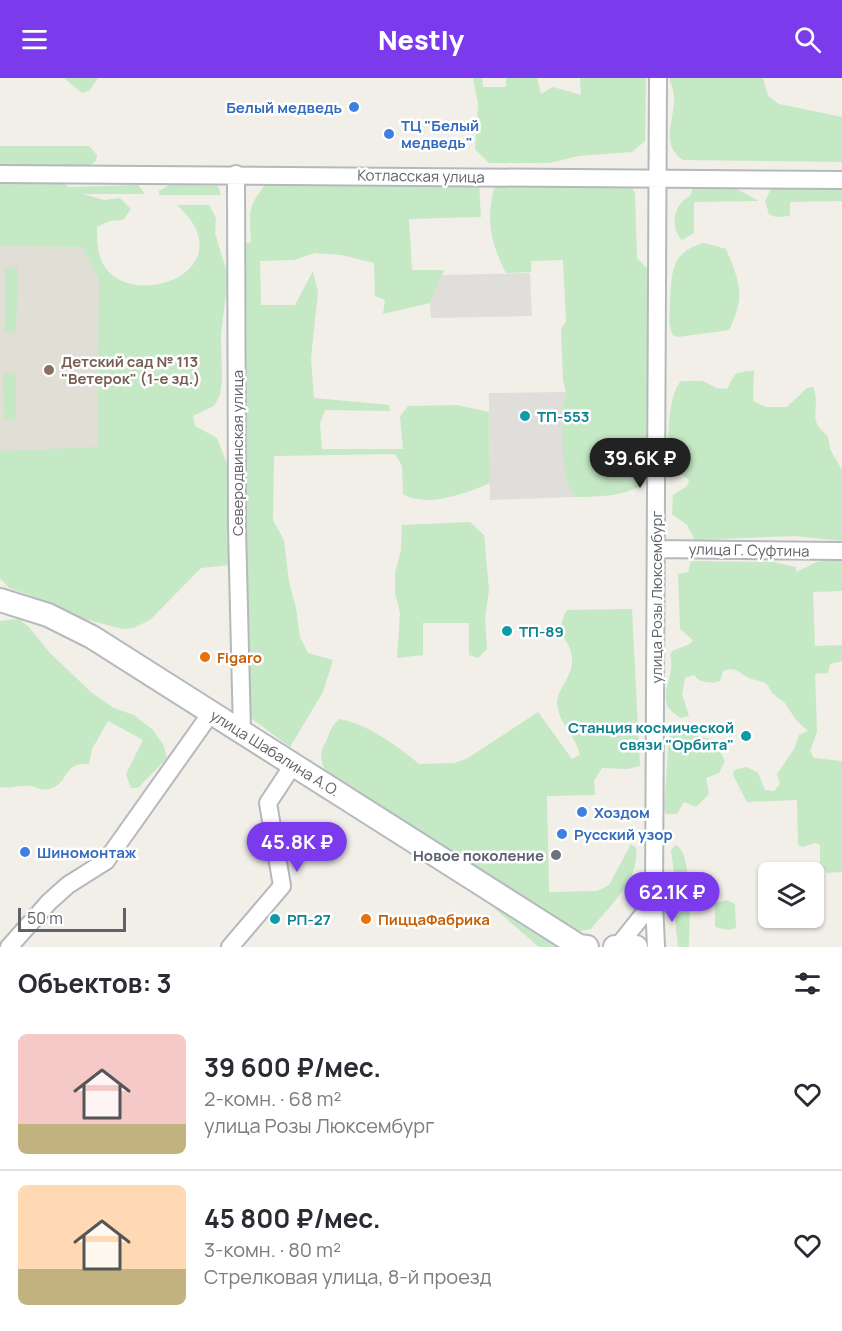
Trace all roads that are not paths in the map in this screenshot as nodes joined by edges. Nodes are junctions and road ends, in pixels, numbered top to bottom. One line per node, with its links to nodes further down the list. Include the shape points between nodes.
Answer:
1 (658, 78): 4 (street, улица Розы Люксембург)
2 (0, 174): 3 (street, Котласская улица)
3 (237, 174): 4 (street, Котласская улица); 10 (street, Северодвинская улица, via 237,528)
4 (658, 178): 5 (street, Котласская улица); 6 (street, улица Розы Люксембург)
5 (842, 180)
6 (657, 549): 7 (street, улица Г. Суфтина); 12 (street, улица Розы Люксембург)
7 (842, 551)
8 (0, 600): 9 (street, улица Шабалина А.О., via 48,615 92,637)
9 (211, 713): 10 (street, улица Шабалина А.О.); 13 (street, via 106,861 68,885)
10 (242, 732): 11 (street, улица Шабалина А.О.)
11 (294, 765): 14 (street, via 268,803 282,886); 15 (street, улица Шабалина А.О.)
12 (654, 901): 16 (street); 17 (street, улица Розы Люксембург)
13 (9, 947)
14 (231, 947)
15 (582, 947)
16 (623, 947)
17 (656, 947)

